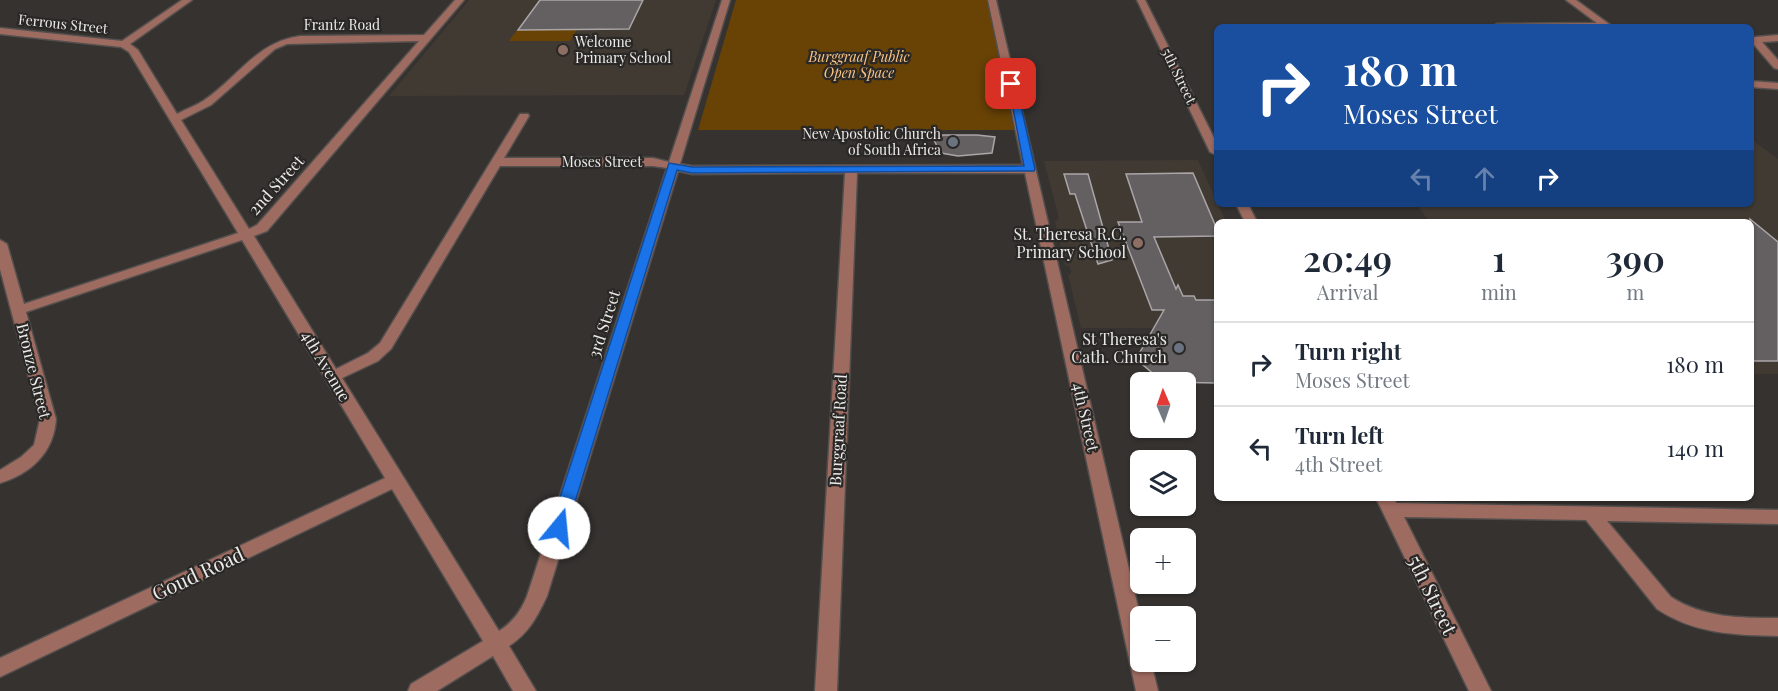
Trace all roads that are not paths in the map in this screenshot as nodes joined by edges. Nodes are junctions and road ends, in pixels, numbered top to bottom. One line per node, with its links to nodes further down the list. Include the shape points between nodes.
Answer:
1 (188, 0): 11 (street)
2 (460, 0): 9 (street, 2nd Street)
3 (726, 0): 19 (street, 3rd Street)
4 (992, 0): 21 (street, 4th Street)
5 (1141, 0): 17 (street, 5th Street)
6 (1570, 0): 7 (street)
7 (1604, 24)
8 (0, 31): 11 (street, Ferrous Street)
9 (427, 38): 16 (street, Frantz Road, via 285,41 275,45 207,103); 22 (street, 2nd Street, via 262,228)
10 (1778, 38): 12 (street, via 1755,40)
11 (123, 44): 16 (street, 4th Avenue, via 133,50)
12 (1778, 66)
13 (1754, 84): 14 (street)
14 (1778, 86)
15 (524, 116): 18 (street)
16 (175, 119): 22 (street, 4th Avenue)
17 (1214, 148)
18 (496, 162): 19 (street, Moses Street, via 653,162); 25 (street, via 387,346)
19 (673, 166): 20 (street, Moses Street, via 692,170); 33 (street, 3rd Street, via 537,596 516,631)
20 (851, 169): 21 (street, Moses Street); 38 (street, Burggraaf Road)
21 (1030, 169): 31 (street, 4th Street)
22 (246, 234): 24 (street, 2nd Street); 25 (street, 4th Avenue)
23 (0, 244): 24 (street, Bronze Street)
24 (19, 310): 26 (street, Bronze Street, via 48,419 48,434 33,458)
25 (332, 376): 27 (street, 4th Avenue)
26 (0, 477)
27 (396, 480): 33 (street, 4th Avenue); 34 (street, Goud Road)
28 (1388, 504): 29 (street); 40 (street, 5th Street)
29 (1591, 514): 30 (street); 32 (street, via 1664,603 1677,613 1713,625)
30 (1778, 517)
31 (1130, 615)
32 (1778, 627)
33 (496, 645): 36 (street, 3rd Street); 37 (street, 4th Avenue)
34 (0, 668)
35 (1143, 672): 39 (street, 4th Street)
36 (419, 691)
37 (525, 691)
38 (826, 691)
39 (1147, 691)
40 (1480, 691)

